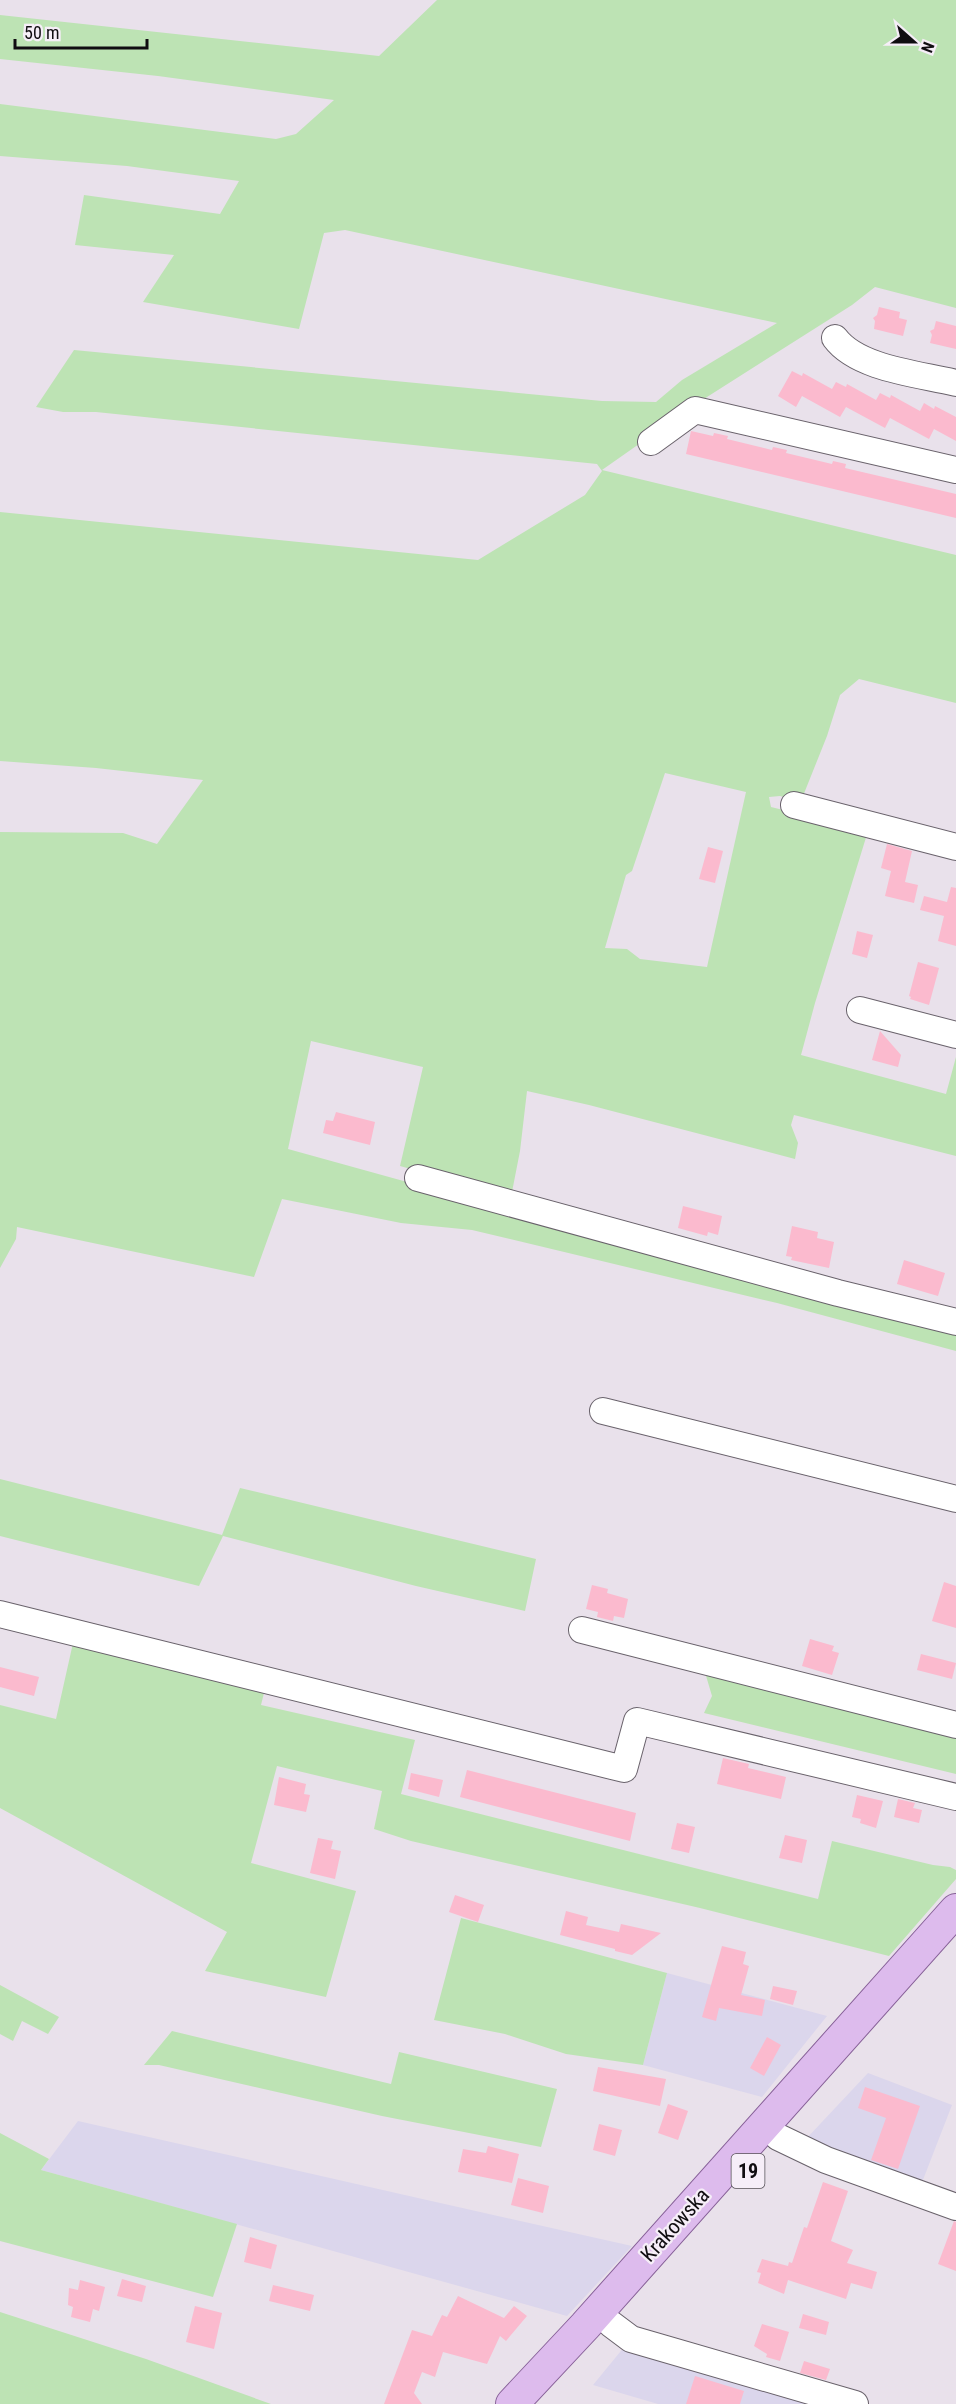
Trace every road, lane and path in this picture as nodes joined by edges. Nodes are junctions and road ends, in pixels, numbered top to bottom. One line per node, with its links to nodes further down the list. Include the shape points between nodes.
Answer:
1 (835, 338): 2 (street, via 867,362)
2 (956, 383)
3 (651, 442): 4 (street, via 695,410)
4 (956, 470)
5 (794, 805): 6 (street)
6 (956, 847)
7 (860, 1010): 8 (street)
8 (956, 1035)
9 (418, 1178): 10 (street)
10 (956, 1322)
11 (603, 1411): 12 (street)
12 (956, 1499)
13 (0, 1614): 16 (street, via 624,1769 637,1721)
14 (582, 1630): 15 (street)
15 (956, 1725)
16 (956, 1797)
17 (956, 1910): 22 (main road, Krakowska / 19)
18 (956, 1938): 19 (main road, Krakowska / 19)
19 (778, 2137): 20 (street, via 826,2160); 21 (main road, Krakowska / 19)
20 (956, 2207)
21 (611, 2324): 23 (main road, Krakowska / 19); 24 (street, via 631,2339)
22 (512, 2404)
23 (540, 2404)
24 (855, 2404)

